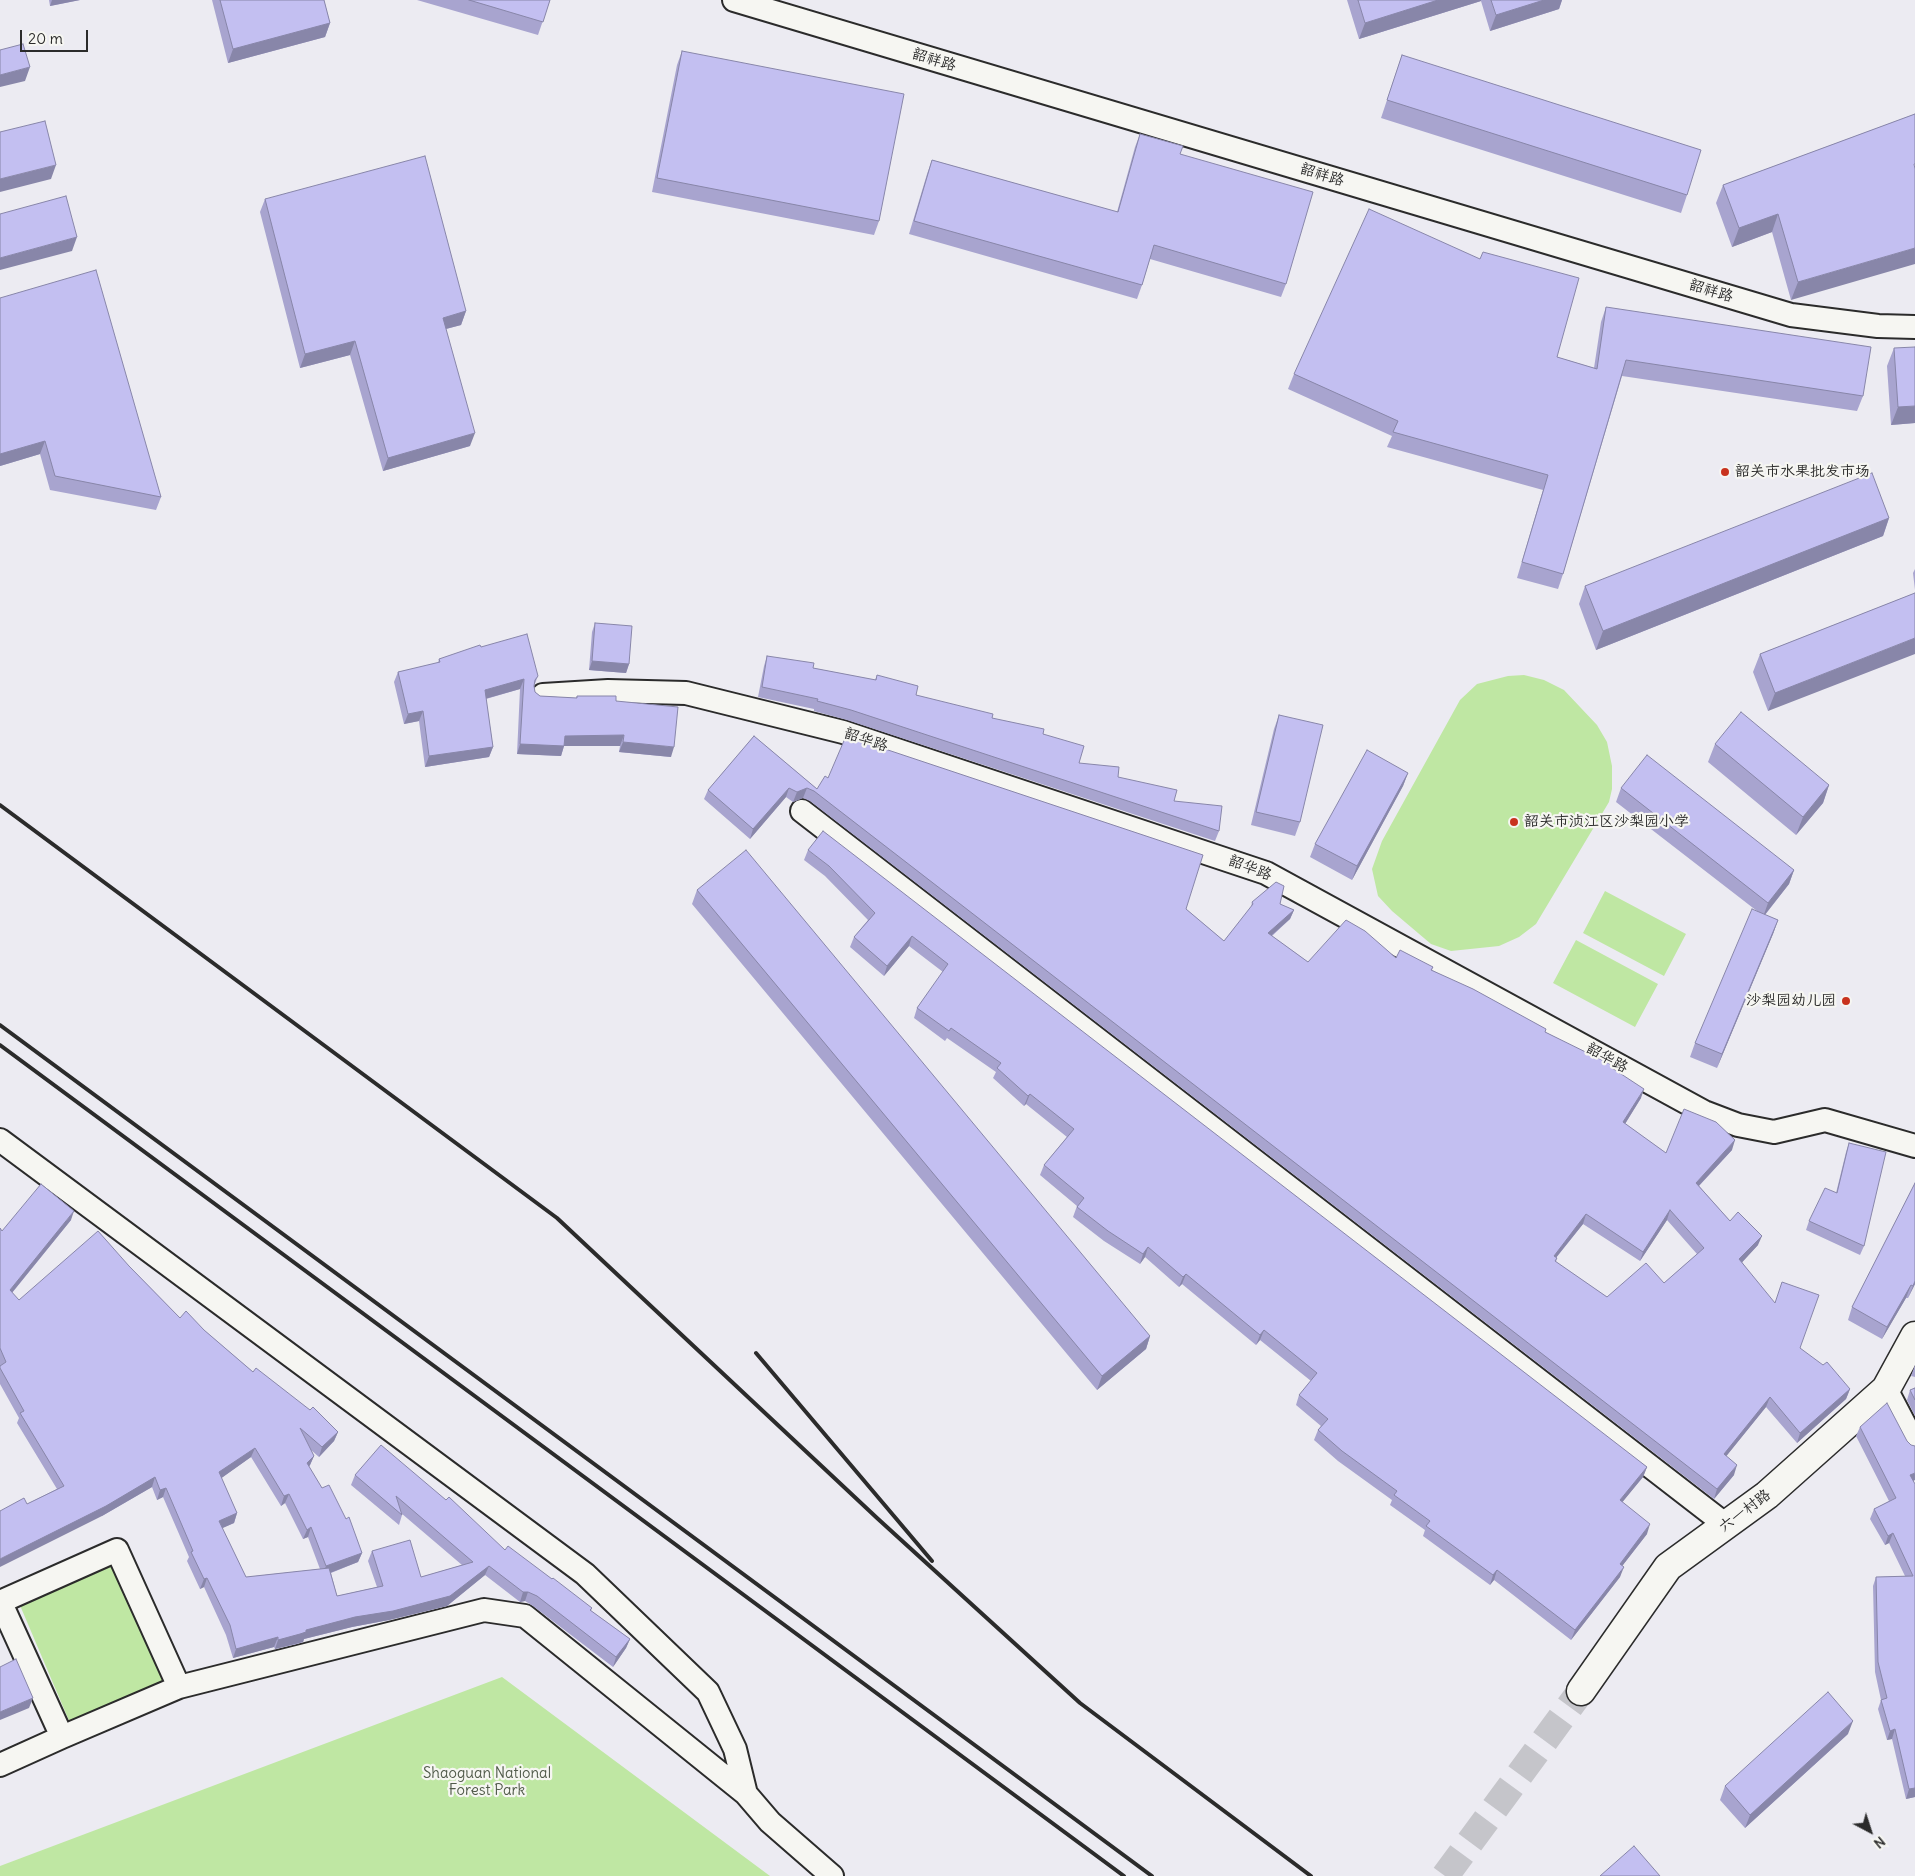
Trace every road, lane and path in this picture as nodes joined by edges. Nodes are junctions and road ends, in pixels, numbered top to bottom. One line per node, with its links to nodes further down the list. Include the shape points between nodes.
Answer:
1 (734, 0): 2 (street, 韶祥路, via 1791,315 1878,326)
2 (1915, 327)
3 (543, 695): 6 (street, 韶华路, via 608,691 686,694 843,732 1266,872 1704,1112 1774,1132 1824,1120)
4 (802, 811): 10 (street)
5 (0, 1140): 16 (street, via 585,1574 708,1692 735,1749)
6 (1915, 1146)
7 (1915, 1336): 8 (street, 六一村路)
8 (1886, 1389): 9 (street); 10 (street, 六一村路, via 1768,1495)
9 (1915, 1444)
10 (1726, 1526): 13 (street, 六一村路, via 1668,1568)
11 (0, 1601): 12 (street, via 117,1550); 14 (street)
12 (179, 1687): 14 (street); 16 (street, via 484,1610 525,1616)
13 (1581, 1691)
14 (62, 1737): 15 (street)
15 (0, 1766)
16 (746, 1794): 17 (street, via 770,1822)
17 (832, 1876)

